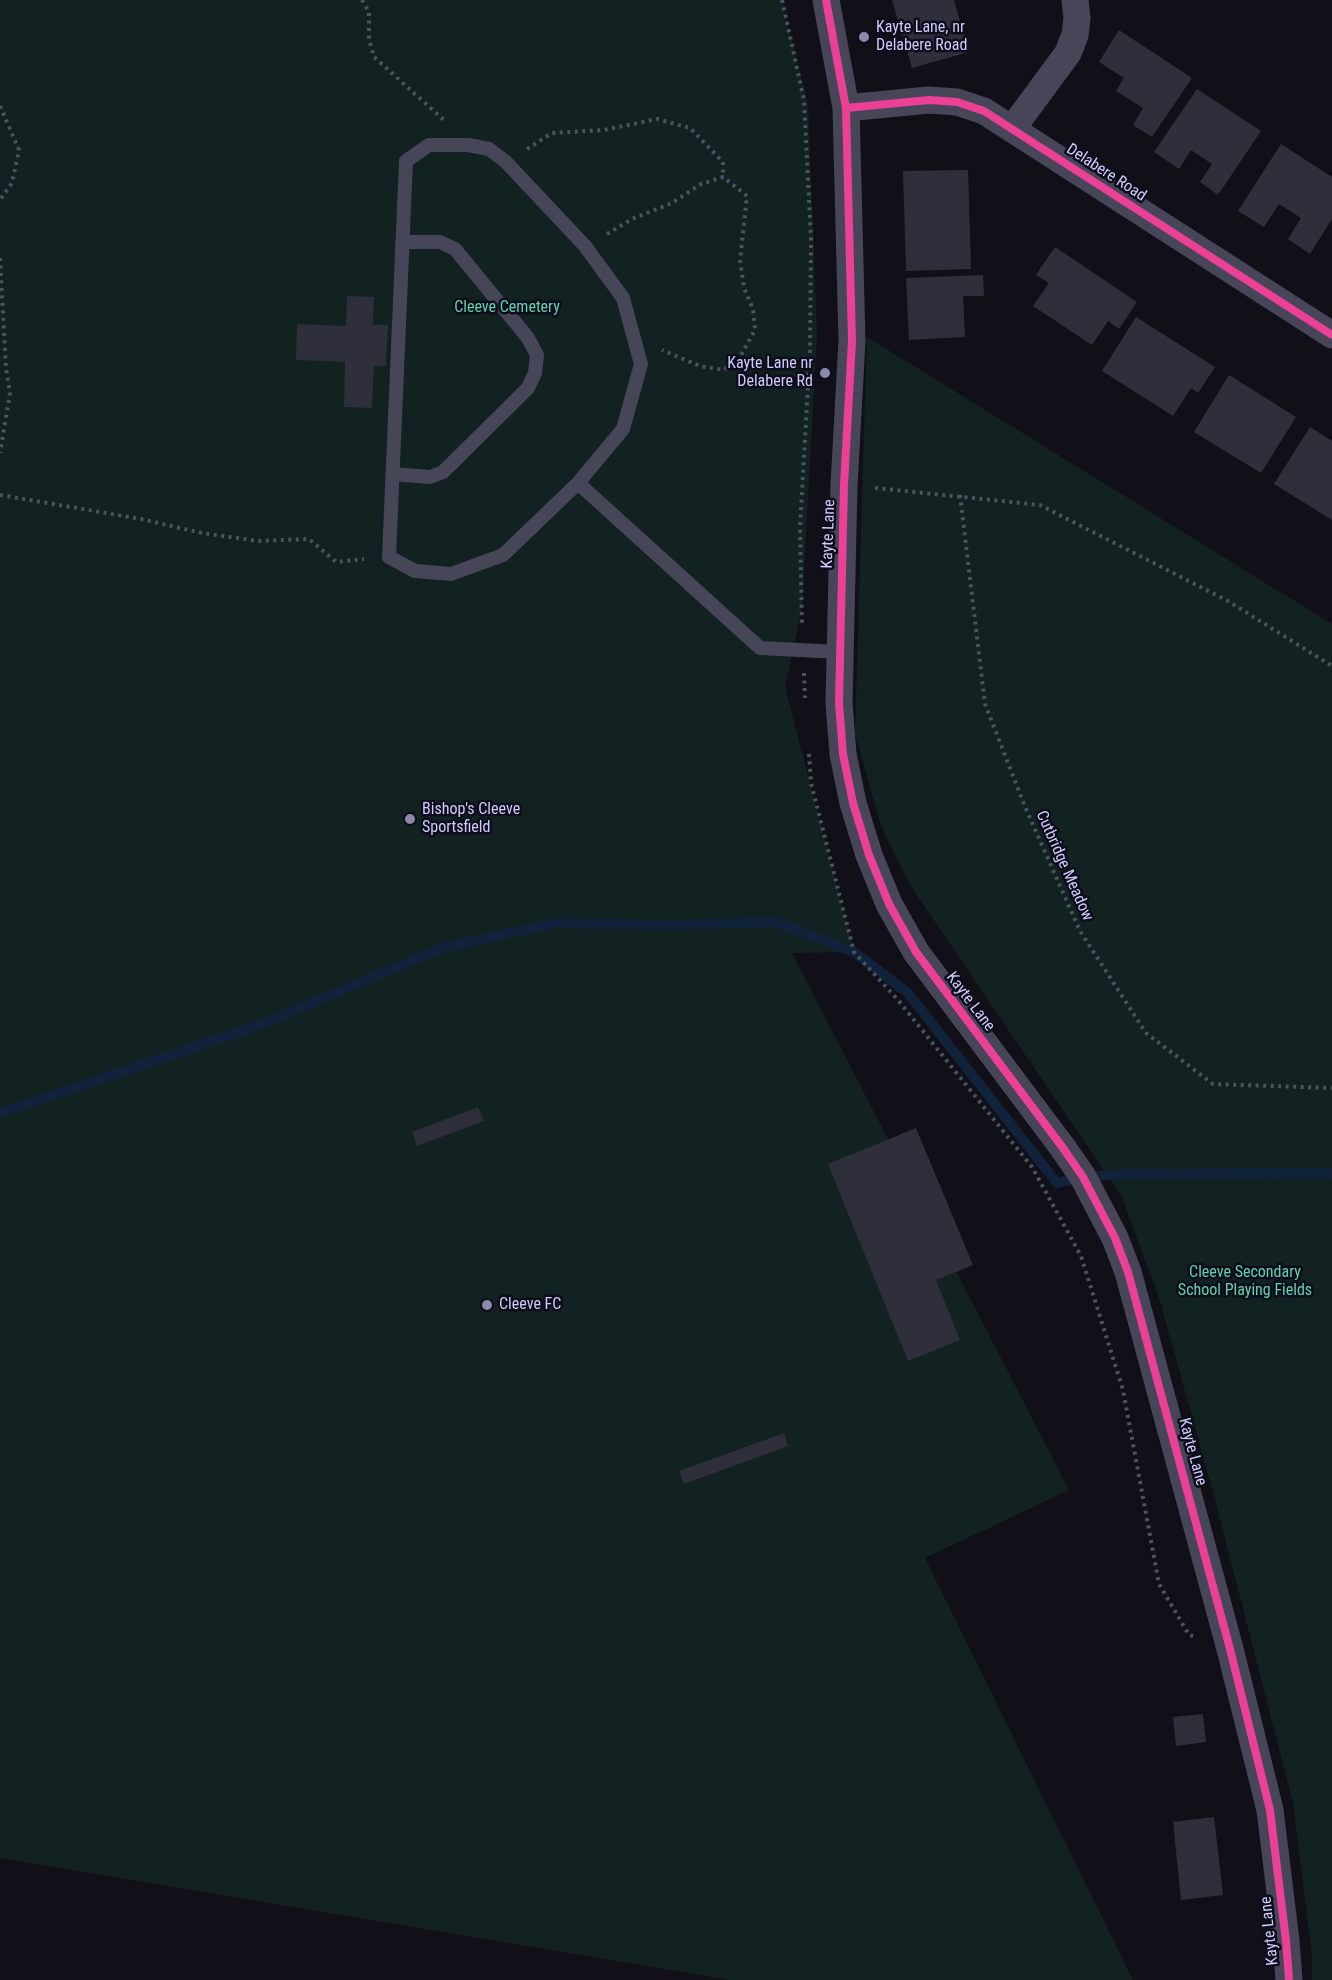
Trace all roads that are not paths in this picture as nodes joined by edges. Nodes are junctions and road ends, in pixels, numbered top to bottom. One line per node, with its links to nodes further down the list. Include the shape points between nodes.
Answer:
1 (826, 0): 3 (street, Kayte Lane)
2 (1075, 0): 4 (street, via 1075,34 1068,53)
3 (846, 108): 4 (street, Delabere Road, via 929,100 957,102 984,111); 9 (street, Kayte Lane, via 852,341)
4 (1012, 129): 6 (street, Delabere Road)
5 (402, 242): 7 (lane); 7 (lane, via 440,242 455,249 528,338 537,356 528,388 443,472 430,477); 8 (lane, via 406,161 429,145 468,145 489,150 506,162 585,246 623,298 641,364 623,429)
6 (1332, 335)
7 (393, 474): 8 (lane, via 389,557 415,571 451,574 502,555)
8 (578, 483): 9 (lane, via 760,648)
9 (838, 652): 10 (street, Kayte Lane, via 843,754 853,803 890,904 916,952 1063,1148 1115,1238 1138,1307 1270,1810)
10 (1288, 1980)

